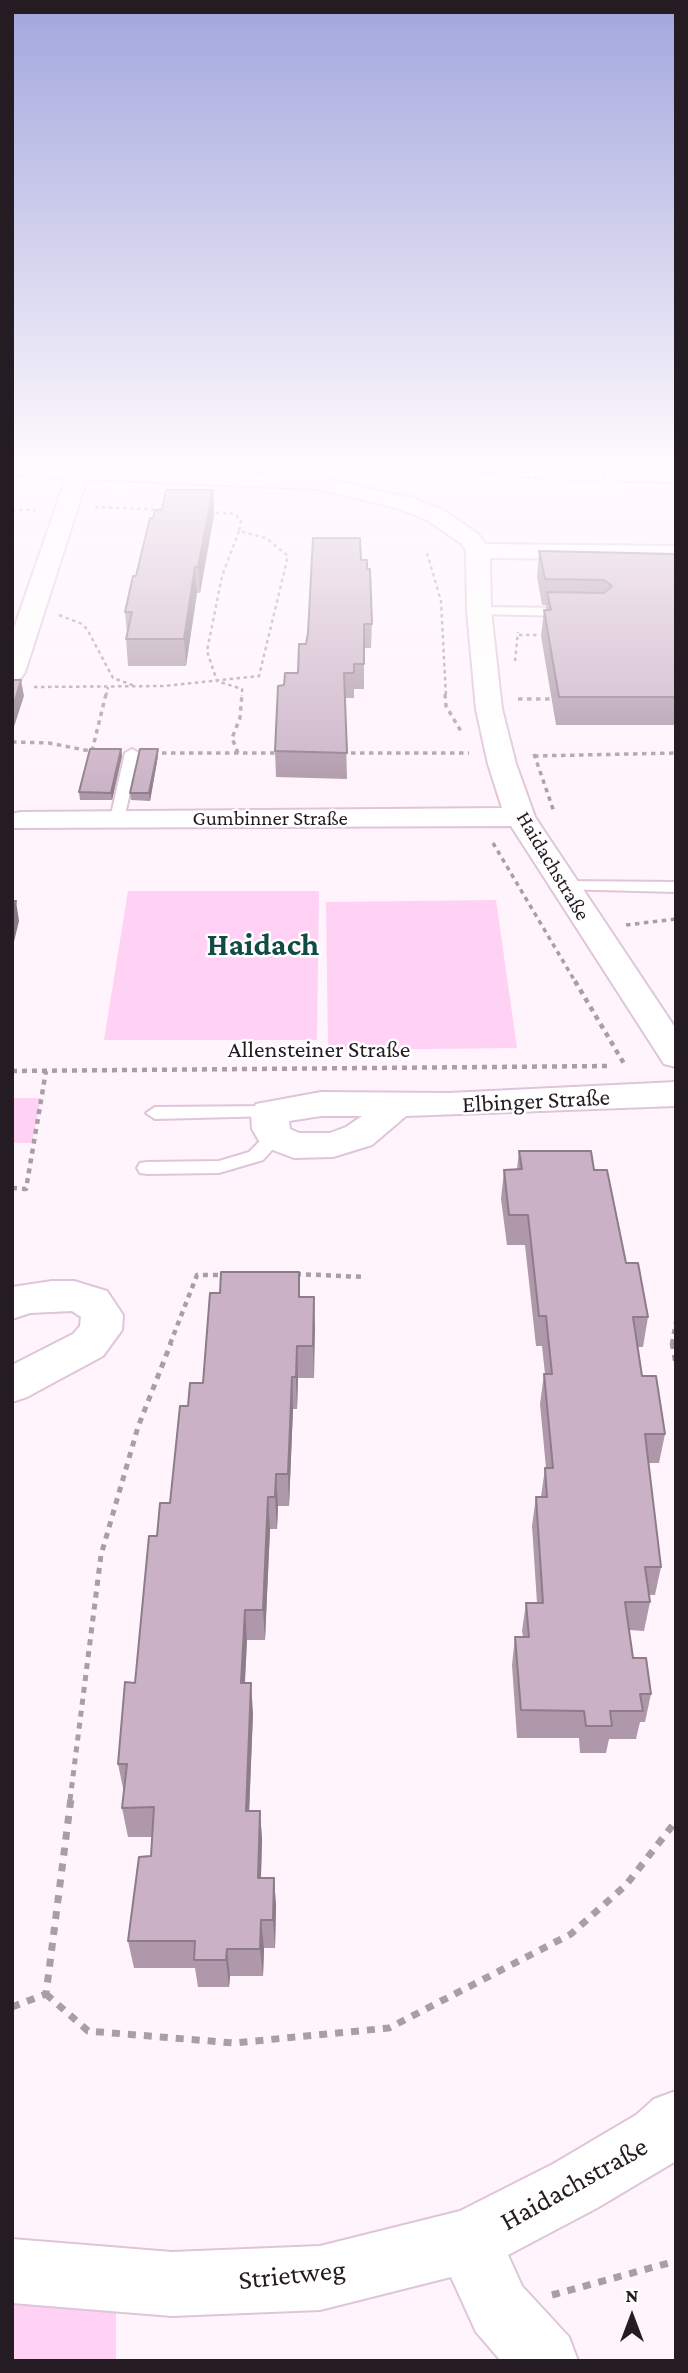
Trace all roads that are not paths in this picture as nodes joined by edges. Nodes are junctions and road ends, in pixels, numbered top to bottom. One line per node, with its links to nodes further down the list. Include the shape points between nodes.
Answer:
1 (44, 578): 5 (street)
2 (478, 578): 3 (street, Haidachstraße)
3 (479, 611): 4 (lane); 8 (street, Haidachstraße, via 489,709)
4 (589, 613)
5 (17, 642): 6 (street)
6 (18, 679)
7 (132, 753): 9 (lane)
8 (520, 817): 9 (street, Gumbinner Straße); 11 (street, Haidachstraße)
9 (117, 819): 10 (street, Gumbinner Straße)
10 (16, 821)
11 (564, 886): 12 (lane); 13 (street, Haidachstraße)
12 (676, 887)
13 (676, 1056)
14 (676, 1094): 16 (street, Elbinger Straße, via 396,1105 379,1122 344,1143 312,1147 294,1146)
15 (155, 1113): 16 (lane)
16 (272, 1125): 17 (lane, via 256,1156 219,1167)
17 (147, 1168)
18 (12, 1304): 19 (street, via 23,1299 74,1296 92,1302 103,1314 101,1330 88,1345)
19 (12, 1385)
20 (676, 2121): 21 (street, Haidachstraße, via 658,2137 575,2186)
21 (468, 2241): 22 (street, Strietweg, via 320,2278 172,2284); 23 (street, via 499,2309)
22 (12, 2271)
23 (545, 2361)

